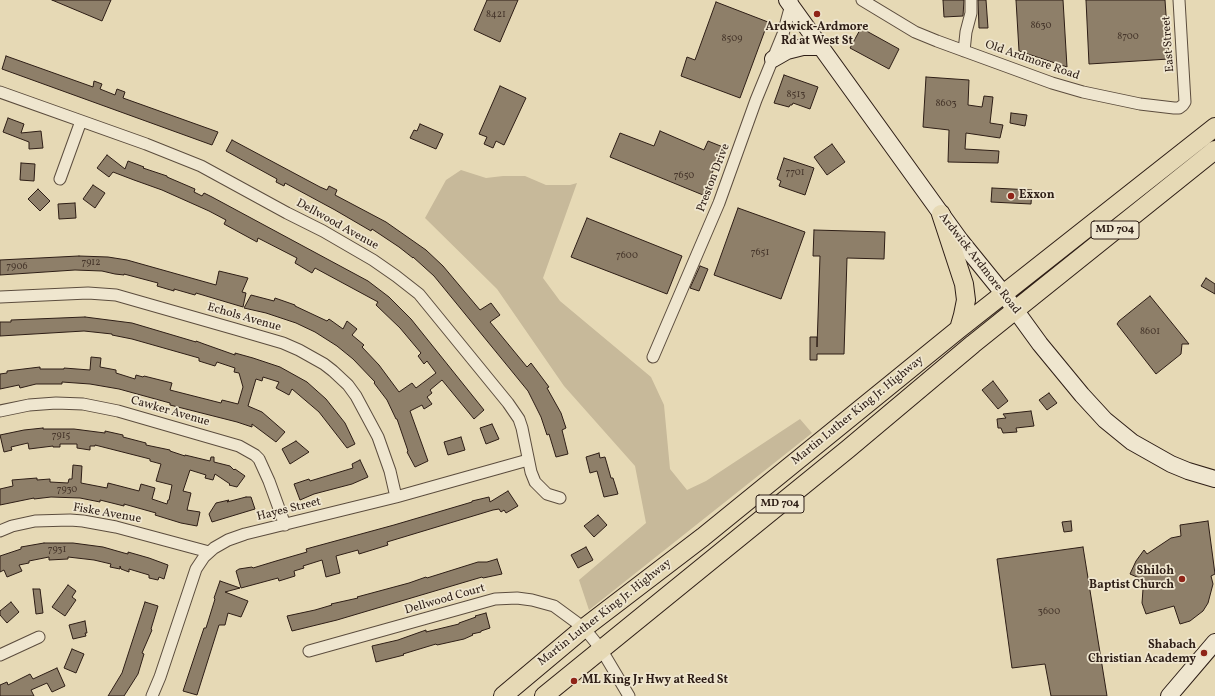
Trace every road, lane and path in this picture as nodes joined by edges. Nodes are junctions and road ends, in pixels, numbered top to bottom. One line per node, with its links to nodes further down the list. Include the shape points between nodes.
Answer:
1 (862, 0): 6 (street, Old Ardmore Road, via 915,32)
2 (971, 0): 6 (street)
3 (1179, 0): 8 (street, East Street)
4 (790, 2): 5 (main road, Ardwick Ardmore Road); 7 (street, Preston Drive, via 783,34)
5 (820, 47): 7 (main road, via 803,47 787,51); 14 (main road, Ardwick Ardmore Road)
6 (964, 51): 8 (street, Old Ardmore Road, via 1052,83 1152,106 1174,108 1183,105)
7 (773, 59): 19 (street, Preston Drive, via 719,203)
8 (1185, 86)
9 (0, 92): 10 (street, Dellwood Avenue)
10 (81, 121): 13 (street); 21 (street, Dellwood Avenue, via 212,171 323,231 396,276 419,294 508,403 519,419)
11 (1215, 127): 15 (main road, Martin Luther King Jr. Highway / MD 704)
12 (1215, 150): 17 (main road, Martin Luther King Jr. Highway / MD 704)
13 (60, 179)
14 (941, 214): 15 (main road, Ardwick Ardmore Road); 18 (main road, via 964,284 966,300)
15 (1003, 293): 17 (main road, Ardwick Ardmore Road); 18 (main road, Martin Luther King Jr. Highway / MD 704)
16 (0, 297): 23 (street, Echols Avenue, via 88,292 116,295 235,328 299,350 333,371 356,396 378,437)
17 (1015, 310): 22 (main road, Ardwick Ardmore Road, via 1082,395 1115,429 1158,457 1188,471); 31 (main road, Martin Luther King Jr. Highway / MD 704, via 848,449)
18 (958, 329): 28 (main road, Martin Luther King Jr. Highway / MD 704, via 703,537)
19 (653, 357)
20 (0, 411): 25 (street, Cawker Avenue, via 36,404 83,404 118,411 239,446 259,459)
21 (528, 460): 23 (street, Hayes Street); 24 (street, Dellwood Avenue, via 538,486 547,494)
22 (1215, 479)
23 (396, 497): 25 (street, Hayes Street)
24 (560, 498)
25 (284, 525): 27 (street, Hayes Street, via 235,537)
26 (0, 532): 27 (street, Fiske Avenue, via 12,526 35,521 83,521 137,532)
27 (209, 552): 34 (street, Hayes Street, via 196,569)
28 (584, 628): 31 (street, Dellwood Court); 32 (street, Dellwood Court, via 554,606 517,598 495,600); 35 (main road, Martin Luther King Jr. Highway / MD 704)
29 (39, 637): 33 (street)
30 (1215, 642): 38 (main road)
31 (601, 648): 36 (main road, Martin Luther King Jr. Highway / MD 704); 37 (street, Dellwood Court)
32 (309, 651)
33 (0, 655)
34 (152, 696)
35 (503, 696)
36 (544, 696)
37 (629, 696)
38 (1169, 696)

